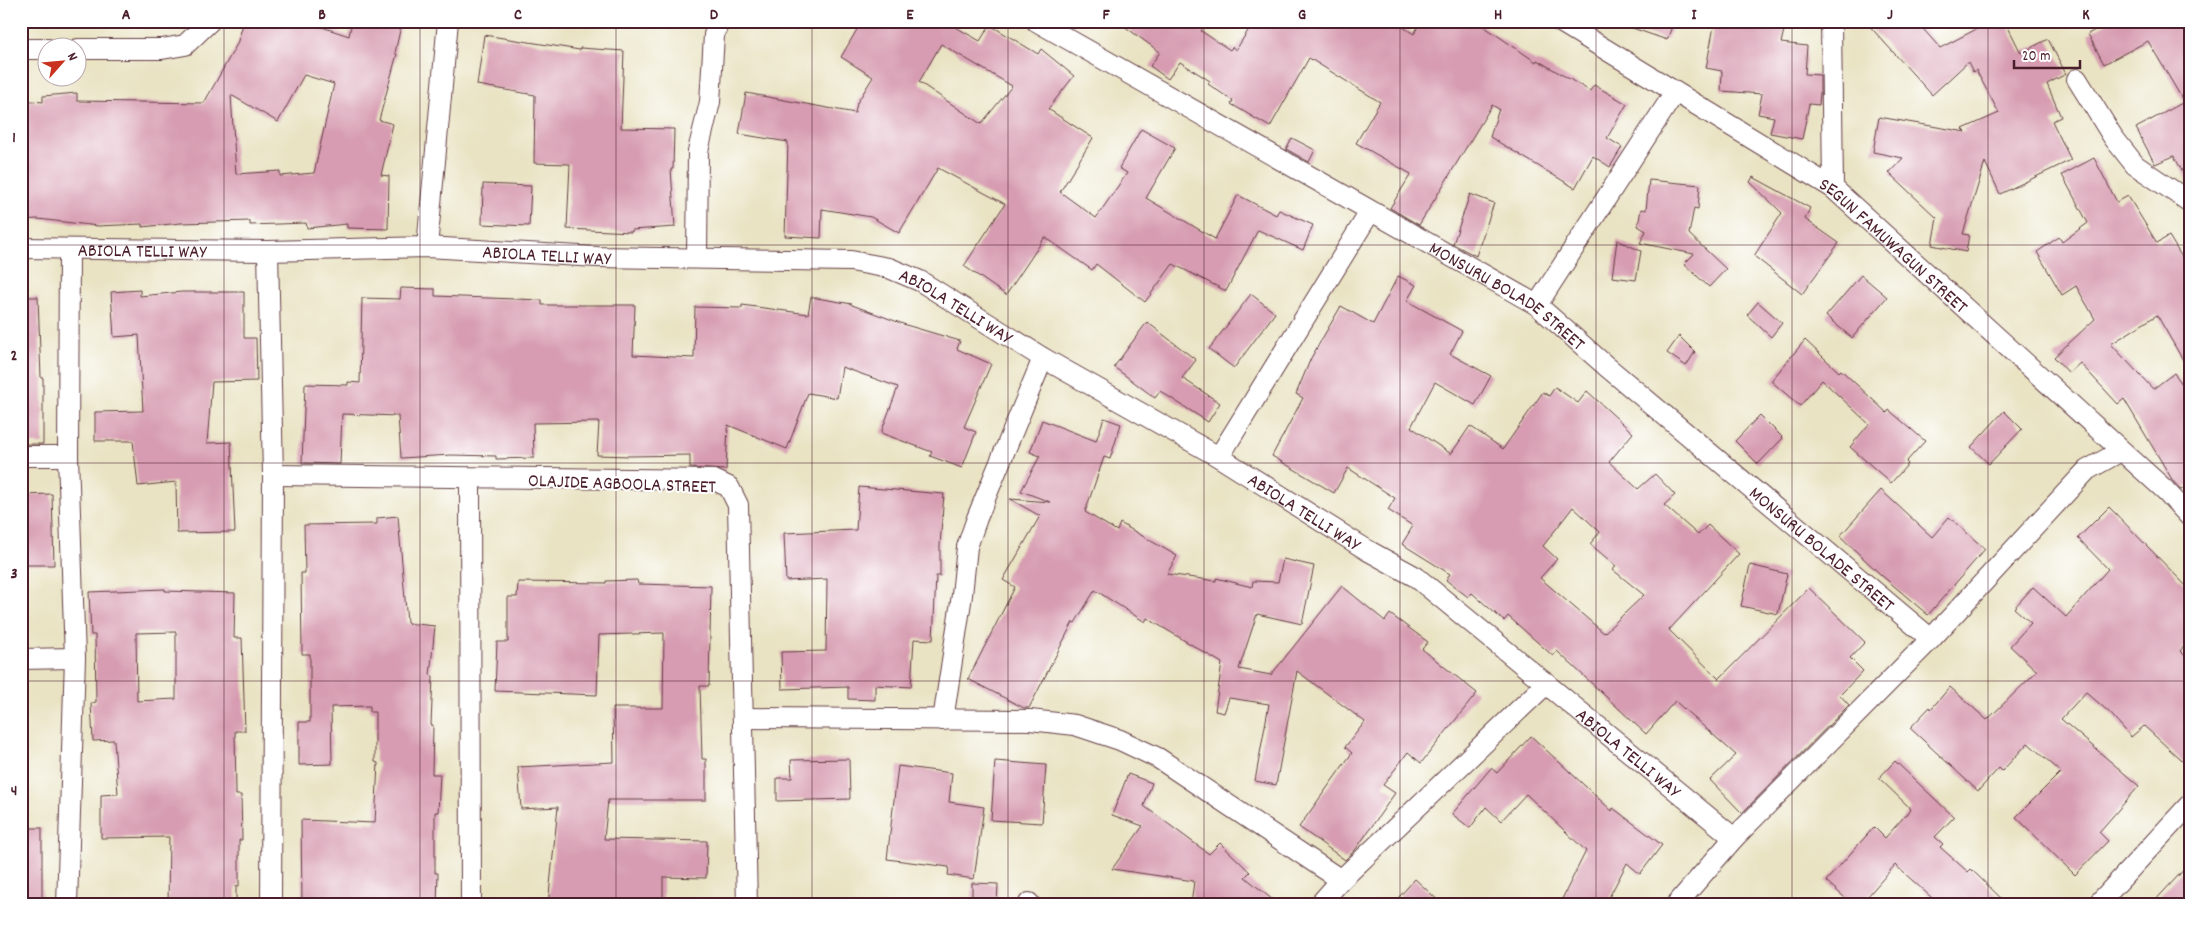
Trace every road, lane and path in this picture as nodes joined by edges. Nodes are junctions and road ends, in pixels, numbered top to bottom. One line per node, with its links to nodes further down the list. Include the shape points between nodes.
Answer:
1 (210, 21): 9 (street, via 185,45 162,50)
2 (448, 21): 15 (street)
3 (719, 21): 19 (street, via 714,35 710,102 698,151)
4 (1036, 21): 14 (street, MONSURU BOLADE STREET)
5 (1559, 21): 11 (street, SEGUN FAMUWAGUN STREET)
6 (1831, 21): 12 (street)
7 (21, 49): 8 (street)
8 (38, 49)
9 (88, 49)
10 (2077, 79): 13 (street, via 2135,165)
11 (1675, 92): 12 (street, SEGUN FAMUWAGUN STREET); 20 (street)
12 (1832, 188): 22 (street, SEGUN FAMUWAGUN STREET)
13 (2191, 203)
14 (1370, 212): 20 (street, MONSURU BOLADE STREET); 25 (street)
15 (427, 247): 18 (street, ABIOLA TELLI WAY); 19 (street, ABIOLA TELLI WAY, via 597,257)
16 (21, 248): 17 (street, ABIOLA TELLI WAY)
17 (69, 249): 18 (street, ABIOLA TELLI WAY); 24 (street)
18 (268, 251): 26 (street)
19 (697, 258): 21 (street, ABIOLA TELLI WAY, via 852,261 889,268 920,281)
20 (1536, 306): 29 (street, MONSURU BOLADE STREET)
21 (1043, 358): 25 (street, ABIOLA TELLI WAY); 34 (street, via 967,547)
22 (2121, 451): 28 (street, SEGUN FAMUWAGUN STREET); 29 (street, via 2087,470)
23 (21, 456): 24 (street)
24 (68, 456): 30 (street)
25 (1219, 457): 32 (street, ABIOLA TELLI WAY, via 1416,577)
26 (273, 475): 27 (street, OLAJIDE AGBOOLA STREET); 39 (street)
27 (470, 478): 33 (street, OLAJIDE AGBOOLA STREET, via 714,480 729,487 738,505); 40 (street)
28 (2191, 518)
29 (1931, 639): 36 (street)
30 (75, 658): 31 (street); 38 (street)
31 (21, 659)
32 (1547, 683): 36 (street, ABIOLA TELLI WAY); 37 (street)
33 (743, 718): 34 (street); 41 (street, OLAJIDE AGBOOLA STREET)
34 (943, 720): 37 (street, via 1039,721 1075,725 1120,740 1158,758)
35 (2191, 803): 44 (street)
36 (1734, 838): 43 (street)
37 (1341, 880): 42 (street)
38 (67, 905)
39 (271, 905)
40 (471, 905)
41 (747, 905)
42 (1320, 905)
43 (1676, 905)
44 (2097, 905)

